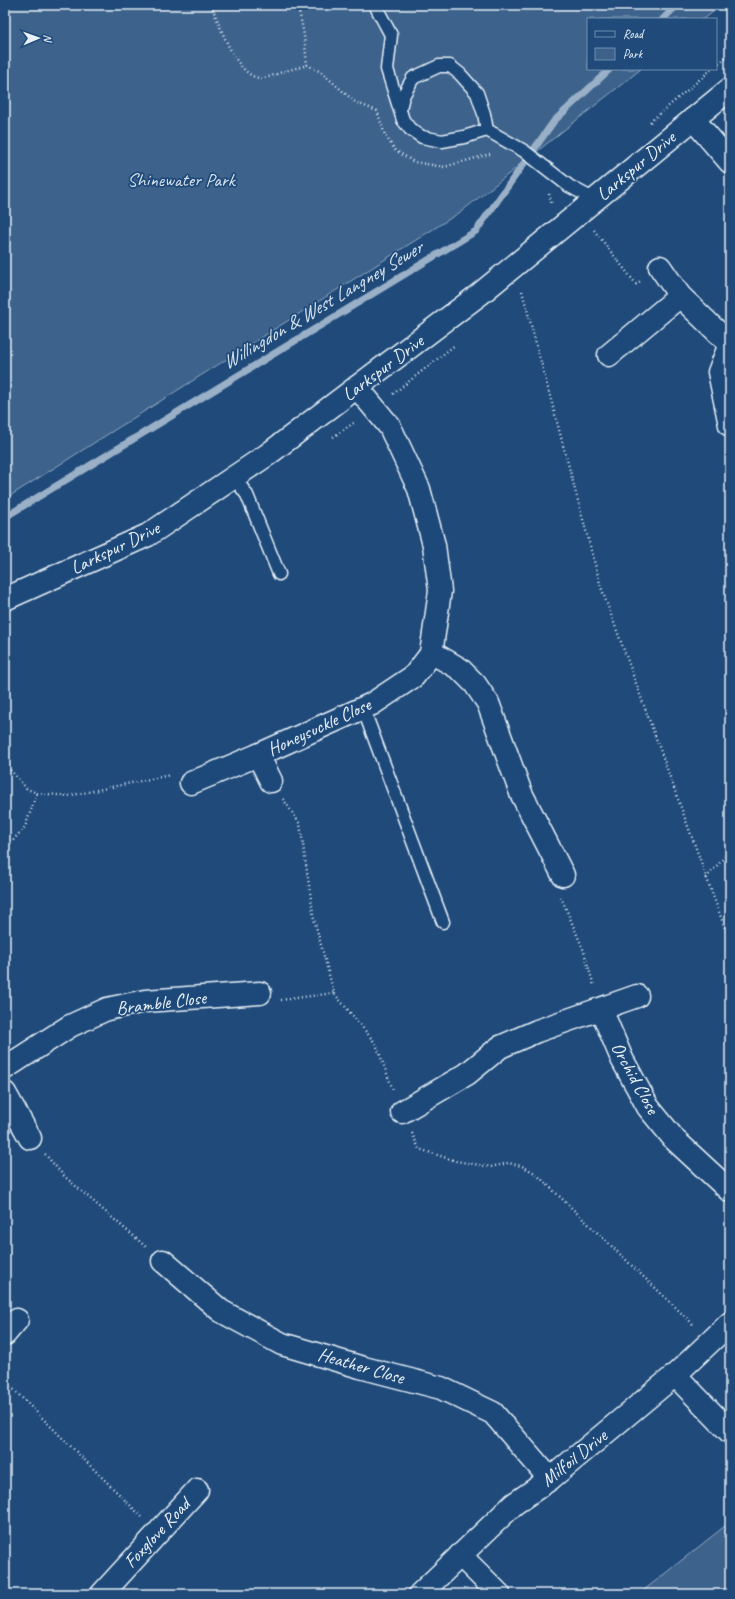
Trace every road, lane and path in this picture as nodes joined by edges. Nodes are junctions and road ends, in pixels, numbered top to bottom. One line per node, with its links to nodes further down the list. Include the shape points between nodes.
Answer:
1 (211, 5): 5 (path, via 232,54 247,72 260,78 271,77)
2 (298, 5): 5 (path)
3 (375, 5): 8 (lane, via 392,35 387,70)
4 (730, 54): 6 (path)
5 (307, 65): 11 (path, via 321,72 355,102 377,111 385,135 395,150 414,162 444,167 488,153)
6 (717, 65)
7 (730, 89): 9 (street, Larkspur Drive)
8 (400, 109): 10 (lane, via 403,120 410,129 422,137 442,141); 10 (lane, via 403,96 413,78 438,66 450,66 477,93)
9 (693, 119): 12 (street); 14 (street, Larkspur Drive)
10 (487, 130): 14 (lane, via 524,151 569,186)
11 (496, 156)
12 (730, 162)
13 (549, 193): 15 (path)
14 (588, 206): 16 (path, via 636,284); 21 (street, Larkspur Drive, via 480,294)
15 (554, 210)
16 (660, 267): 18 (street)
17 (522, 290): 36 (path, via 601,587)
18 (680, 296): 19 (street); 20 (street)
19 (730, 344): 22 (street, via 719,372)
20 (609, 354)
21 (357, 387): 23 (street, Larkspur Drive); 26 (street, Honeysuckle Close, via 390,427 418,489 434,545 440,591)
22 (730, 425)
23 (234, 477): 24 (lane, via 247,495); 25 (street, Larkspur Drive, via 148,535)
24 (279, 574)
25 (5, 599)
26 (431, 652): 27 (street, Honeysuckle Close, via 414,676); 35 (street, via 460,669 475,684 488,703 521,793)
27 (363, 708): 28 (street, Honeysuckle Close); 37 (lane)
28 (258, 755): 30 (street); 31 (street, Honeysuckle Close)
29 (6, 766): 32 (path, via 27,788)
30 (271, 781): 40 (path, via 300,824 314,919)
31 (191, 783): 32 (path, via 170,775 68,796)
32 (37, 793): 33 (path, via 25,827)
33 (5, 849)
34 (730, 851): 36 (path)
35 (563, 875): 42 (path, via 554,879 583,949)
36 (706, 878): 38 (path)
37 (443, 922)
38 (730, 942)
39 (260, 993): 40 (path, via 282,1000); 43 (street, Bramble Close, via 145,1001 107,1009 70,1026)
40 (334, 993): 45 (path, via 376,1044)
41 (637, 996): 42 (street)
42 (601, 1009): 45 (street, via 500,1047 466,1074); 47 (street, Orchid Close, via 622,1059 648,1107 675,1140)
43 (5, 1068)
44 (5, 1093): 46 (street)
45 (402, 1112): 50 (path, via 419,1149 456,1161 491,1167 508,1163 522,1166 535,1173)
46 (30, 1138): 48 (path, via 64,1176)
47 (730, 1191)
48 (163, 1261): 54 (street, Heather Close, via 221,1311 282,1344 441,1388 493,1413)
49 (730, 1323): 50 (street, Milfoil Drive)
50 (711, 1341): 51 (street, Milfoil Drive)
51 (675, 1375): 53 (street); 54 (street, Milfoil Drive)
52 (5, 1381): 56 (path)
53 (730, 1432)
54 (550, 1479): 57 (street, Milfoil Drive, via 514,1504)
55 (197, 1490): 56 (street, Foxglove Road)
56 (158, 1533): 58 (street, Foxglove Road)
57 (460, 1555): 59 (street, Milfoil Drive); 60 (street)
58 (102, 1594)
59 (420, 1594)
60 (499, 1594)

